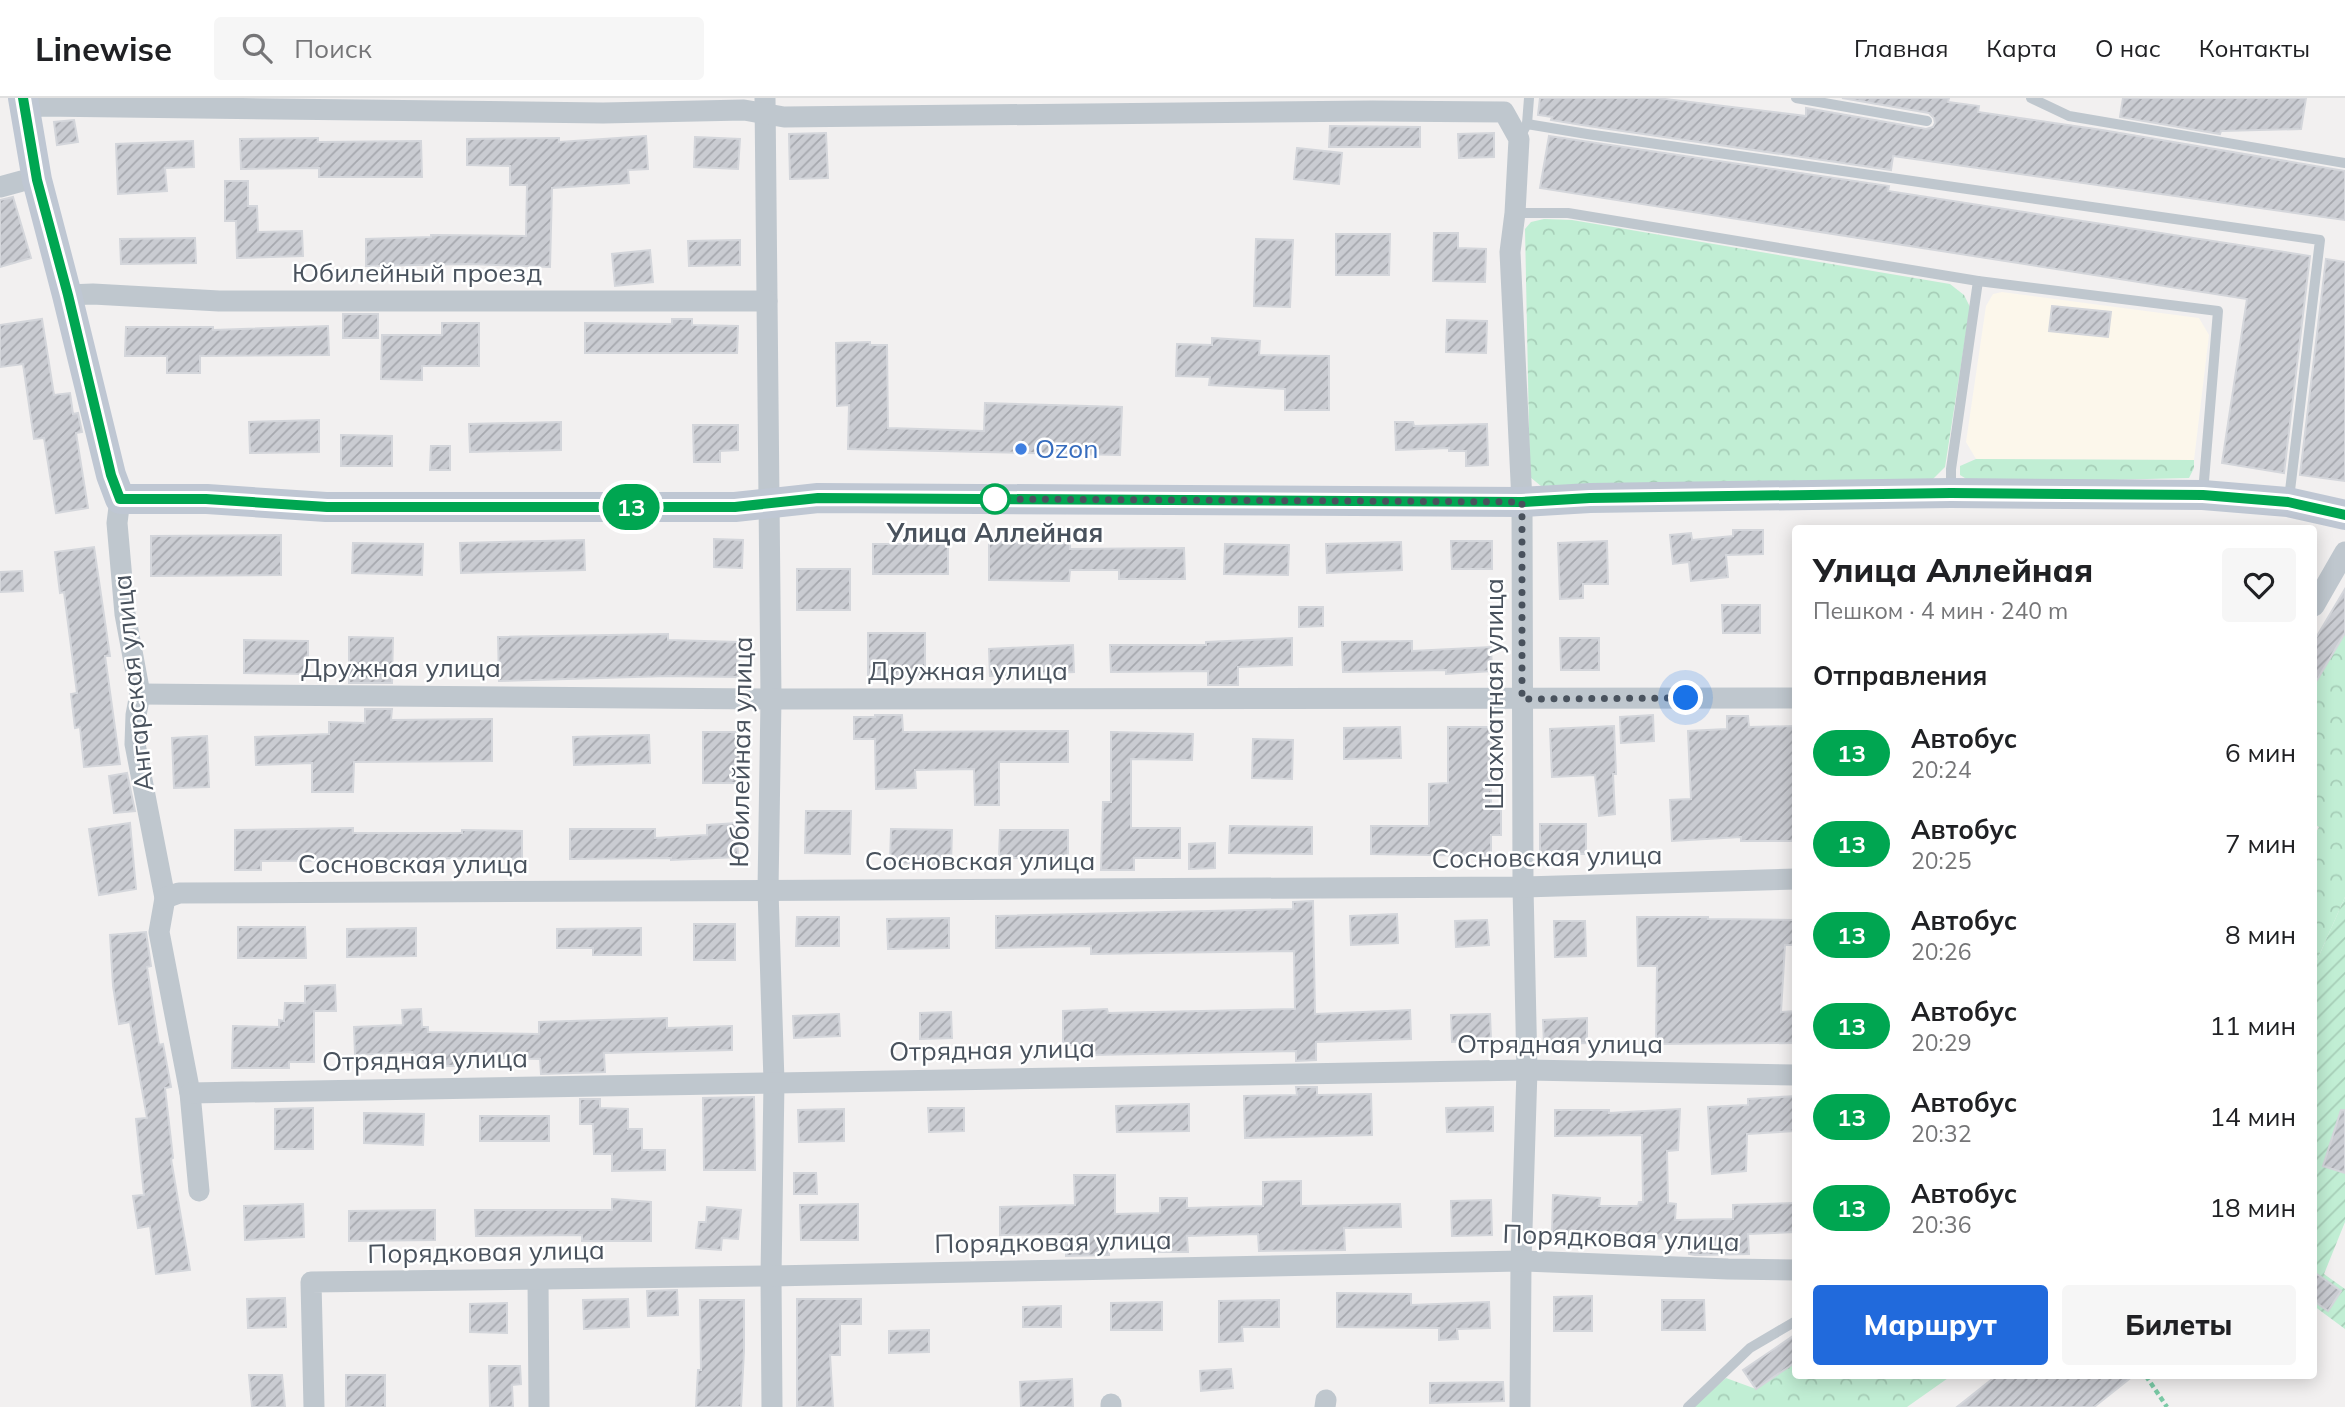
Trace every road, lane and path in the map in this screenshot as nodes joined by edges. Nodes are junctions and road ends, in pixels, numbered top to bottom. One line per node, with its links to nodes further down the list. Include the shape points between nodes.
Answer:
1 (1529, 98): 7 (lane)
2 (1796, 98): 6 (lane)
3 (2031, 98): 8 (lane, via 2069,116)
4 (24, 104): 5 (street, via 603,113); 9 (street, Ангарская улица)
5 (765, 106): 7 (street, via 783,117 1504,112); 14 (street, Юбилейная улица)
6 (1927, 121)
7 (1523, 131): 11 (street, Шахматная улица); 19 (lane, via 1601,136 2320,240)
8 (2345, 163)
9 (37, 180): 10 (street); 13 (street, Ангарская улица)
10 (0, 187)
11 (1516, 213): 12 (lane, via 1568,213); 18 (street, Шахматная улица, via 1510,252)
12 (1978, 281): 15 (lane); 16 (lane, via 2218,311)
13 (68, 295): 14 (street, Юбилейный проезд, via 219,301); 17 (street, Ангарская улица)
14 (767, 301): 20 (street, Юбилейная улица)
15 (1951, 493): 16 (street); 18 (street)
16 (2203, 495): 19 (street)
17 (120, 499): 20 (street, via 327,507); 24 (street, Ангарская улица, via 117,523 125,614)
18 (1522, 502): 20 (street, via 818,498); 27 (street, Шахматная улица)
19 (2288, 502): 21 (street)
20 (770, 504): 26 (street, Юбилейная улица)
21 (2345, 515)
22 (2345, 551): 23 (street)
23 (2317, 601)
24 (140, 694): 26 (street, Дружная улица); 31 (street, Ангарская улица, via 135,744)
25 (1792, 698): 27 (street, Дружная улица)
26 (771, 699): 27 (street, Дружная улица); 30 (street, Юбилейная улица)
27 (1522, 699): 29 (street, Шахматная улица)
28 (1792, 879): 29 (street, Сосновская улица)
29 (1523, 887): 30 (street, Сосновская улица); 32 (street, Шахматная улица)
30 (768, 890): 31 (street, Сосновская улица, via 179,893); 34 (street, Юбилейная улица)
31 (165, 898): 35 (street, Ангарская улица, via 159,932)
32 (1527, 1070): 33 (street, Отрядная улица); 34 (street, Отрядная улица); 37 (street, Шахматная улица)
33 (1792, 1075)
34 (774, 1082): 35 (street, Отрядная улица); 39 (street, Юбилейная улица)
35 (190, 1093): 36 (street, Ангарская улица)
36 (199, 1191)
37 (1521, 1261): 38 (street, Порядковая улица); 39 (street, Порядковая улица); 46 (street, Шахматная улица)
38 (1792, 1270)
39 (771, 1276): 40 (street, Порядковая улица); 45 (street, Юбилейная улица)
40 (538, 1279): 43 (street, Порядковая улица, via 311,1282); 44 (street)
41 (1792, 1323): 47 (lane, via 1750,1348)
42 (2148, 1379): 48 (path)
43 (314, 1407)
44 (539, 1407)
45 (772, 1407)
46 (1520, 1407)
47 (1688, 1407)
48 (2167, 1407)

